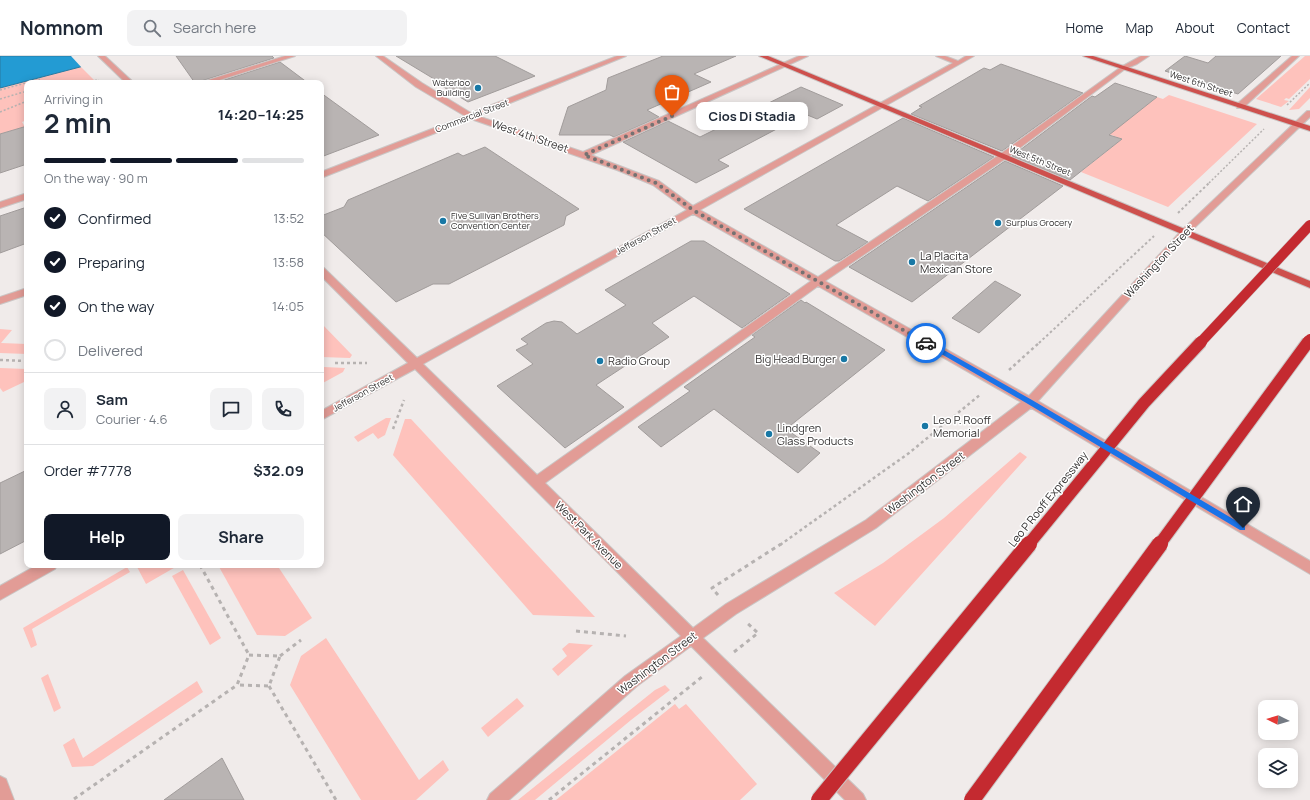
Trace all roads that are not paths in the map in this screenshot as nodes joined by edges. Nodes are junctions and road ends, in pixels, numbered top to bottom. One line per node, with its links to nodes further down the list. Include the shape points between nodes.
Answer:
1 (101, 56): 15 (street)
2 (292, 56): 16 (street)
3 (379, 56): 20 (street, West 4th Street, via 419,85)
4 (623, 56): 20 (street, Commercial Street)
5 (762, 56): 13 (main road, West 5th Street)
6 (805, 56): 13 (street)
7 (939, 56): 12 (street)
8 (971, 56): 12 (street, Jefferson Street)
9 (1086, 56): 14 (main road, West 6th Street)
10 (1146, 56): 14 (street)
11 (1296, 56): 18 (street)
12 (958, 63): 17 (street, Jefferson Street)
13 (785, 66): 17 (main road, West 5th Street); 23 (street)
14 (1123, 68): 18 (main road, West 6th Street); 24 (street)
15 (127, 80)
16 (212, 80)
17 (880, 106): 24 (main road, West 5th Street); 28 (street, Jefferson Street)
18 (1240, 106): 21 (main road, West 6th Street)
19 (1310, 113): 21 (street, Washington Street)
20 (471, 116): 23 (street, West 4th Street); 25 (street, Commercial Street)
21 (1298, 125): 22 (main road, West 6th Street); 30 (street, Washington Street)
22 (1310, 129)
23 (584, 155): 28 (street, West 4th Street, via 656,183)
24 (1002, 157): 30 (main road, West 5th Street); 31 (street)
25 (324, 174)
26 (24, 197): 27 (street)
27 (0, 205)
28 (693, 210): 31 (street, West 4th Street); 37 (street, Jefferson Street)
29 (1310, 225): 48 (highway, Leo P Rooff Expressway, bridge, via 1144,403)
30 (1185, 232): 33 (main road, West 5th Street); 38 (street, Washington Street)
31 (818, 281): 38 (street, West 4th Street); 40 (street)
32 (326, 282): 37 (street, West Park Avenue)
33 (1310, 285)
34 (24, 292): 35 (street)
35 (0, 302)
36 (1310, 339): 50 (highway, bridge)
37 (415, 363): 39 (street, Jefferson Street); 40 (street, West Park Avenue)
38 (1030, 402): 42 (street, West 4th Street); 44 (street, Washington Street, via 871,524 731,609)
39 (324, 414)
40 (536, 483): 44 (street, West Park Avenue)
41 (45, 568): 43 (street)
42 (1310, 568)
43 (0, 593)
44 (692, 637): 47 (street, Washington Street, via 631,680); 49 (street, West Park Avenue)
45 (0, 785): 46 (street)
46 (5, 800)
47 (496, 800)
48 (819, 800)
49 (857, 800)
50 (972, 800)

